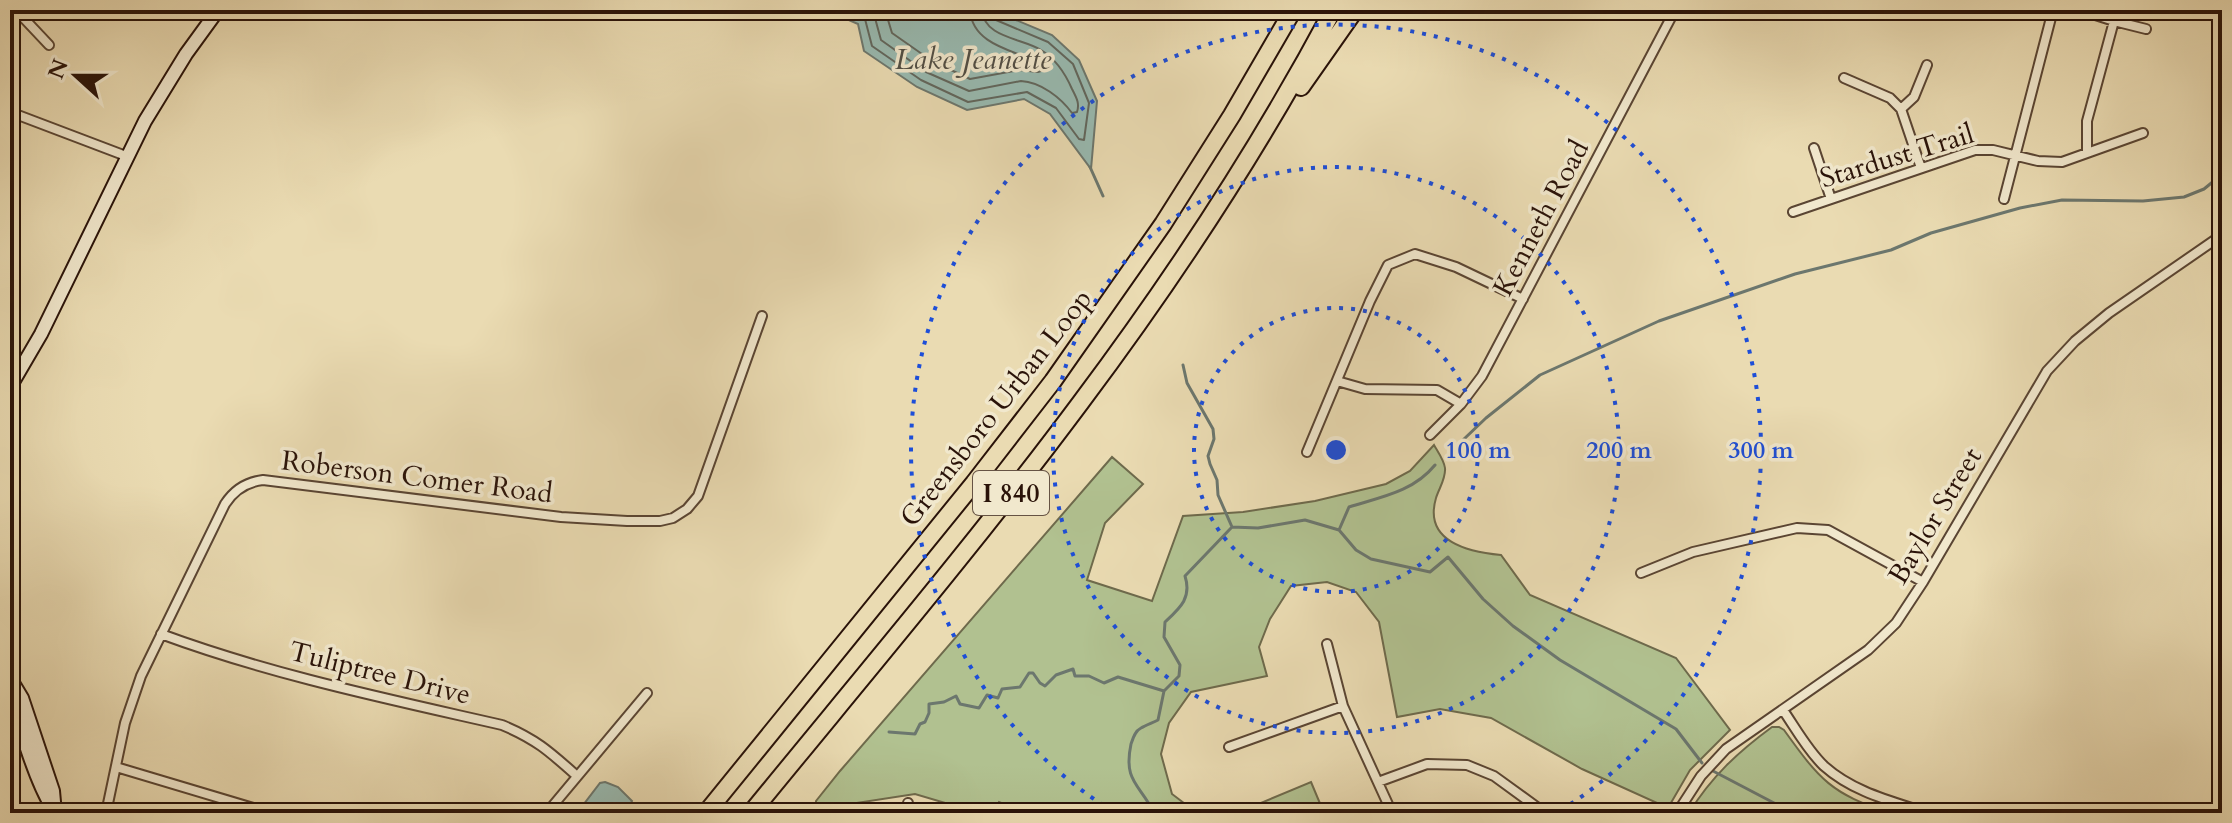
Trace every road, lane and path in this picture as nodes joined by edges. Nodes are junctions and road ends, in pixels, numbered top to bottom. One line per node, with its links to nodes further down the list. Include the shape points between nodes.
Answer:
1 (16, 10): 12 (street)
2 (218, 10): 21 (main road)
3 (1280, 10): 17 (highway)
4 (1293, 10): 17 (highway, Greensboro Urban Loop / I 840)
5 (1333, 10): 24 (highway, I 840)
6 (1355, 10): 24 (highway)
7 (1675, 10): 29 (street, Kenneth Road)
8 (2053, 10): 22 (street)
9 (2089, 13): 10 (street)
10 (2114, 21): 11 (street); 20 (street, via 2087,121)
11 (2146, 29)
12 (49, 45)
13 (1927, 65): 15 (street, via 1914,97)
14 (1844, 78): 15 (street, via 1890,98)
15 (1901, 109): 23 (street)
16 (13, 111): 21 (street)
17 (1232, 115): 53 (highway, Greensboro Urban Loop / I 840, via 1142,256 1046,391)
18 (2143, 133): 20 (street, Stardust Trail)
19 (1814, 148): 25 (street)
20 (2087, 152): 22 (street, Stardust Trail, via 2062,162)
21 (126, 156): 32 (main road)
22 (2015, 156): 23 (street, Stardust Trail, via 1975,150); 26 (street)
23 (1921, 168): 25 (street, Stardust Trail)
24 (1228, 189): 54 (highway, I 840, via 1058,433)
25 (1831, 199): 27 (street, Stardust Trail)
26 (2004, 199)
27 (1793, 212)
28 (2222, 235): 37 (street, Baylor Street, via 2109,313 2047,371)
29 (1523, 299): 31 (street, via 1415,254 1388,265); 33 (street, Kenneth Road)
30 (762, 316): 38 (street, Roberson Comer Road, via 698,496 681,514 660,521 594,520 255,481 225,504)
31 (1337, 381): 33 (street, via 1365,389 1437,390); 35 (street)
32 (11, 386)
33 (1461, 404): 34 (street, Kenneth Road)
34 (1430, 435)
35 (1307, 452)
36 (1641, 573): 37 (street, via 1693,552 1814,527)
37 (1923, 582): 43 (street, Baylor Street, via 1884,636)
38 (161, 634): 45 (street, Roberson Comer Road, via 130,706); 46 (street, Tuliptree Drive, via 309,680 502,725 545,747)
39 (1327, 644): 42 (street)
40 (11, 680): 49 (main road, via 53,791)
41 (647, 693): 46 (street)
42 (1343, 706): 44 (street); 47 (street)
43 (1783, 710): 58 (street, Baylor Street, via 1726,749); 59 (street, via 1811,750 1843,780)
44 (1229, 747)
45 (116, 767): 50 (street, Roberson Comer Road); 51 (street)
46 (577, 776): 52 (street)
47 (1378, 782): 56 (street); 57 (street, via 1427,764 1467,765 1494,776)
48 (908, 803): 55 (street)
49 (55, 812)
50 (106, 813)
51 (270, 813)
52 (544, 813)
53 (706, 813)
54 (751, 813)
55 (909, 813)
56 (1392, 813)
57 (1545, 813)
58 (1677, 813)
59 (1927, 813)

